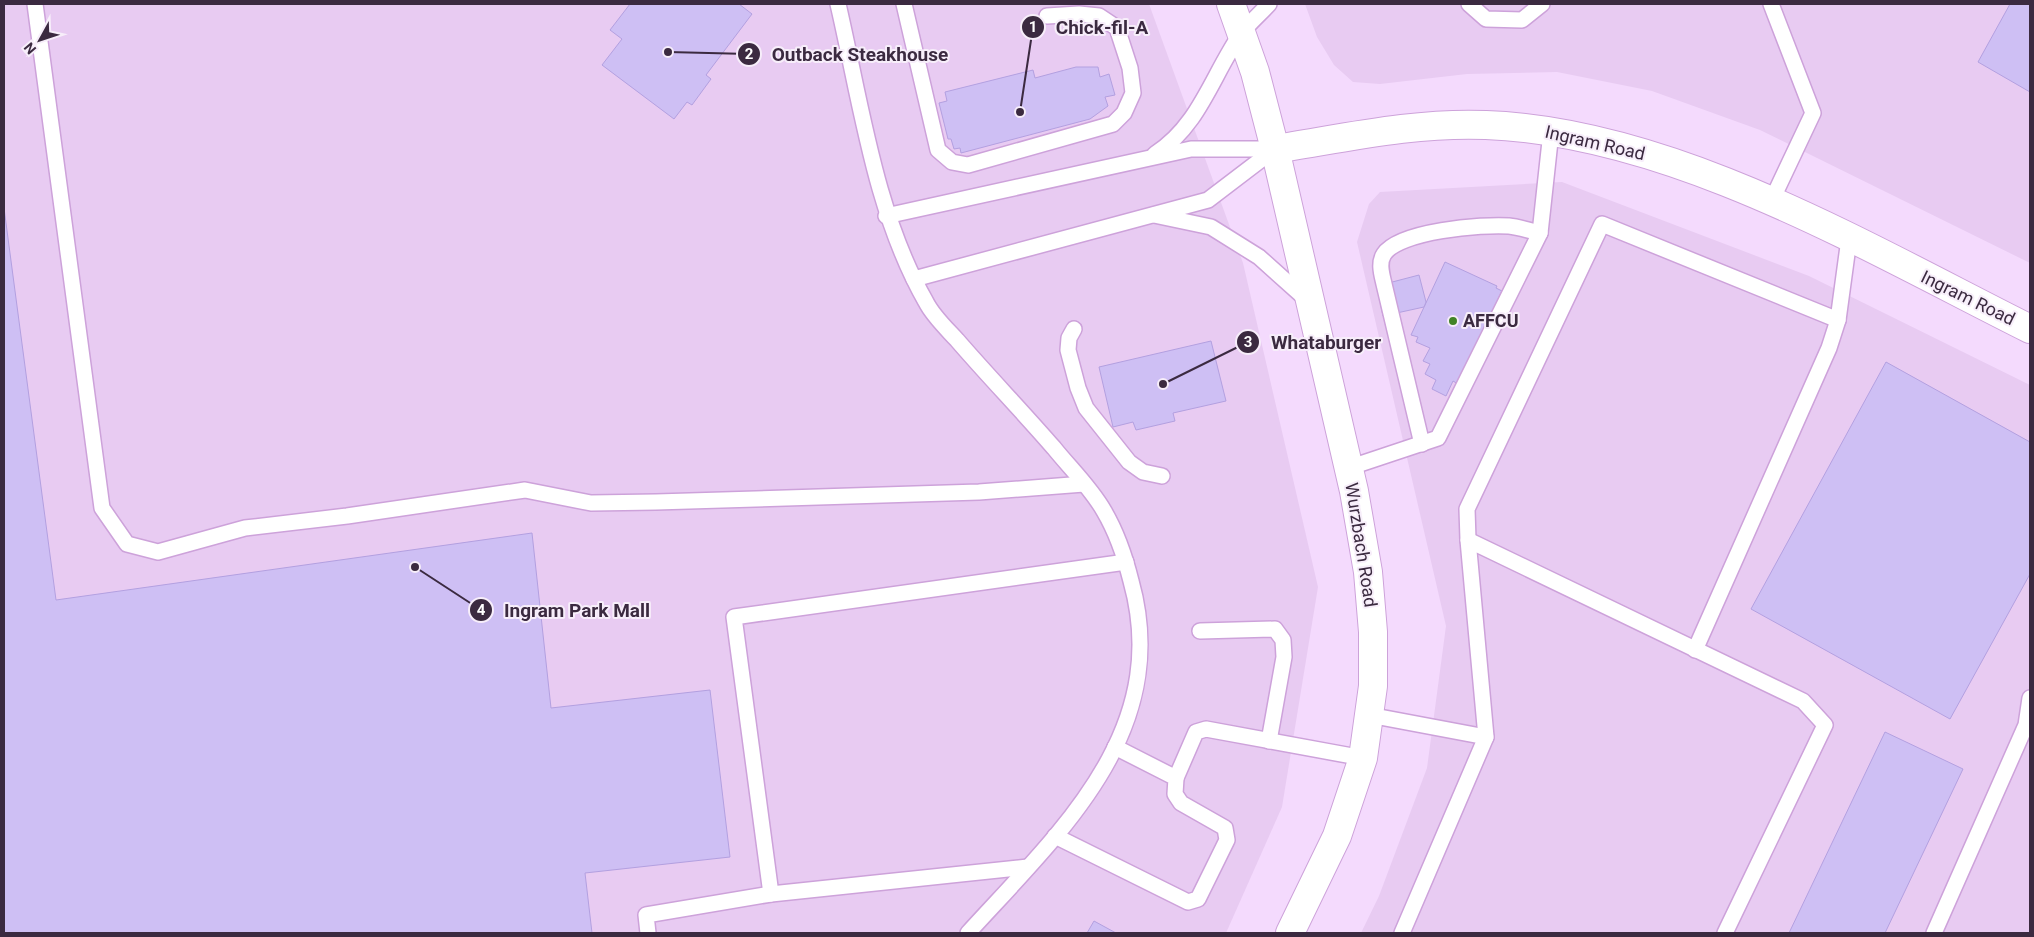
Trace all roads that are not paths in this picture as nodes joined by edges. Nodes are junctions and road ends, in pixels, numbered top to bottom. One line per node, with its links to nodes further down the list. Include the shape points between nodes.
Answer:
1 (36, 4): 27 (lane, via 102,508 127,544 158,552 245,528 525,490 591,503 979,492)
2 (838, 4): 16 (lane)
3 (904, 4): 9 (lane, via 938,150 952,162 968,165 1113,124 1124,113 1133,93 1130,68 1117,28 1099,16)
4 (1231, 4): 10 (main road)
5 (1269, 4): 10 (lane)
6 (1470, 4): 7 (lane, via 1486,19 1522,20)
7 (1542, 4)
8 (1771, 4): 14 (lane, via 1813,113)
9 (1047, 16)
10 (1241, 33): 12 (main road); 13 (lane, via 1196,114 1169,145)
11 (1550, 132): 12 (main road, Ingram Road, via 1486,125 1438,126); 14 (main road, Ingram Road, via 1642,153); 17 (lane)
12 (1275, 149): 13 (lane, via 1191,149); 15 (lane, via 1208,200); 20 (main road, Wurzbach Road)
13 (1147, 159): 16 (lane)
14 (1771, 202): 18 (main road, Ingram Road)
15 (1150, 214): 19 (lane); 20 (lane, via 1211,227 1259,257)
16 (886, 216): 19 (lane)
17 (1540, 233): 24 (lane, via 1438,438); 24 (lane, via 1510,226 1435,231 1392,245 1383,255 1384,284)
18 (1849, 238): 21 (lane); 23 (main road, Ingram Road)
19 (914, 279): 27 (lane, via 927,305)
20 (1310, 303): 25 (main road, Wurzbach Road)
21 (1838, 320): 28 (lane, via 1602,224 1467,509); 31 (lane, via 1829,348)
22 (1074, 329): 26 (lane, via 1068,350 1086,408 1129,462 1143,472)
23 (2030, 329)
24 (1422, 444): 25 (lane)
25 (1348, 468): 33 (main road, Wurzbach Road, via 1368,572 1373,677)
26 (1162, 476)
27 (1084, 484): 29 (lane, via 1103,509)
28 (1468, 540): 31 (lane); 34 (lane)
29 (1126, 562): 36 (lane, via 1141,629 1140,672 1130,715); 41 (lane, via 734,617)
30 (1200, 631): 35 (lane, via 1275,630 1283,640 1284,658)
31 (1695, 650): 46 (lane, via 1803,701 1825,725)
32 (2030, 698): 47 (lane, via 2026,725)
33 (1369, 715): 34 (lane); 37 (main road, Wurzbach Road)
34 (1486, 737): 45 (lane)
35 (1269, 740): 37 (lane); 38 (lane, via 1206,729 1196,732)
36 (1115, 747): 38 (lane); 39 (lane, via 1088,796)
37 (1363, 758): 44 (main road, Wurzbach Road, via 1337,836)
38 (1176, 778): 39 (lane, via 1175,794 1181,803 1225,828 1227,840 1198,899 1188,902)
39 (1055, 836): 40 (lane)
40 (1028, 867): 41 (lane); 43 (lane)
41 (771, 894): 42 (lane, via 646,915)
42 (648, 933)
43 (968, 933)
44 (1290, 933)
45 (1402, 933)
46 (1725, 933)
47 (1934, 933)

